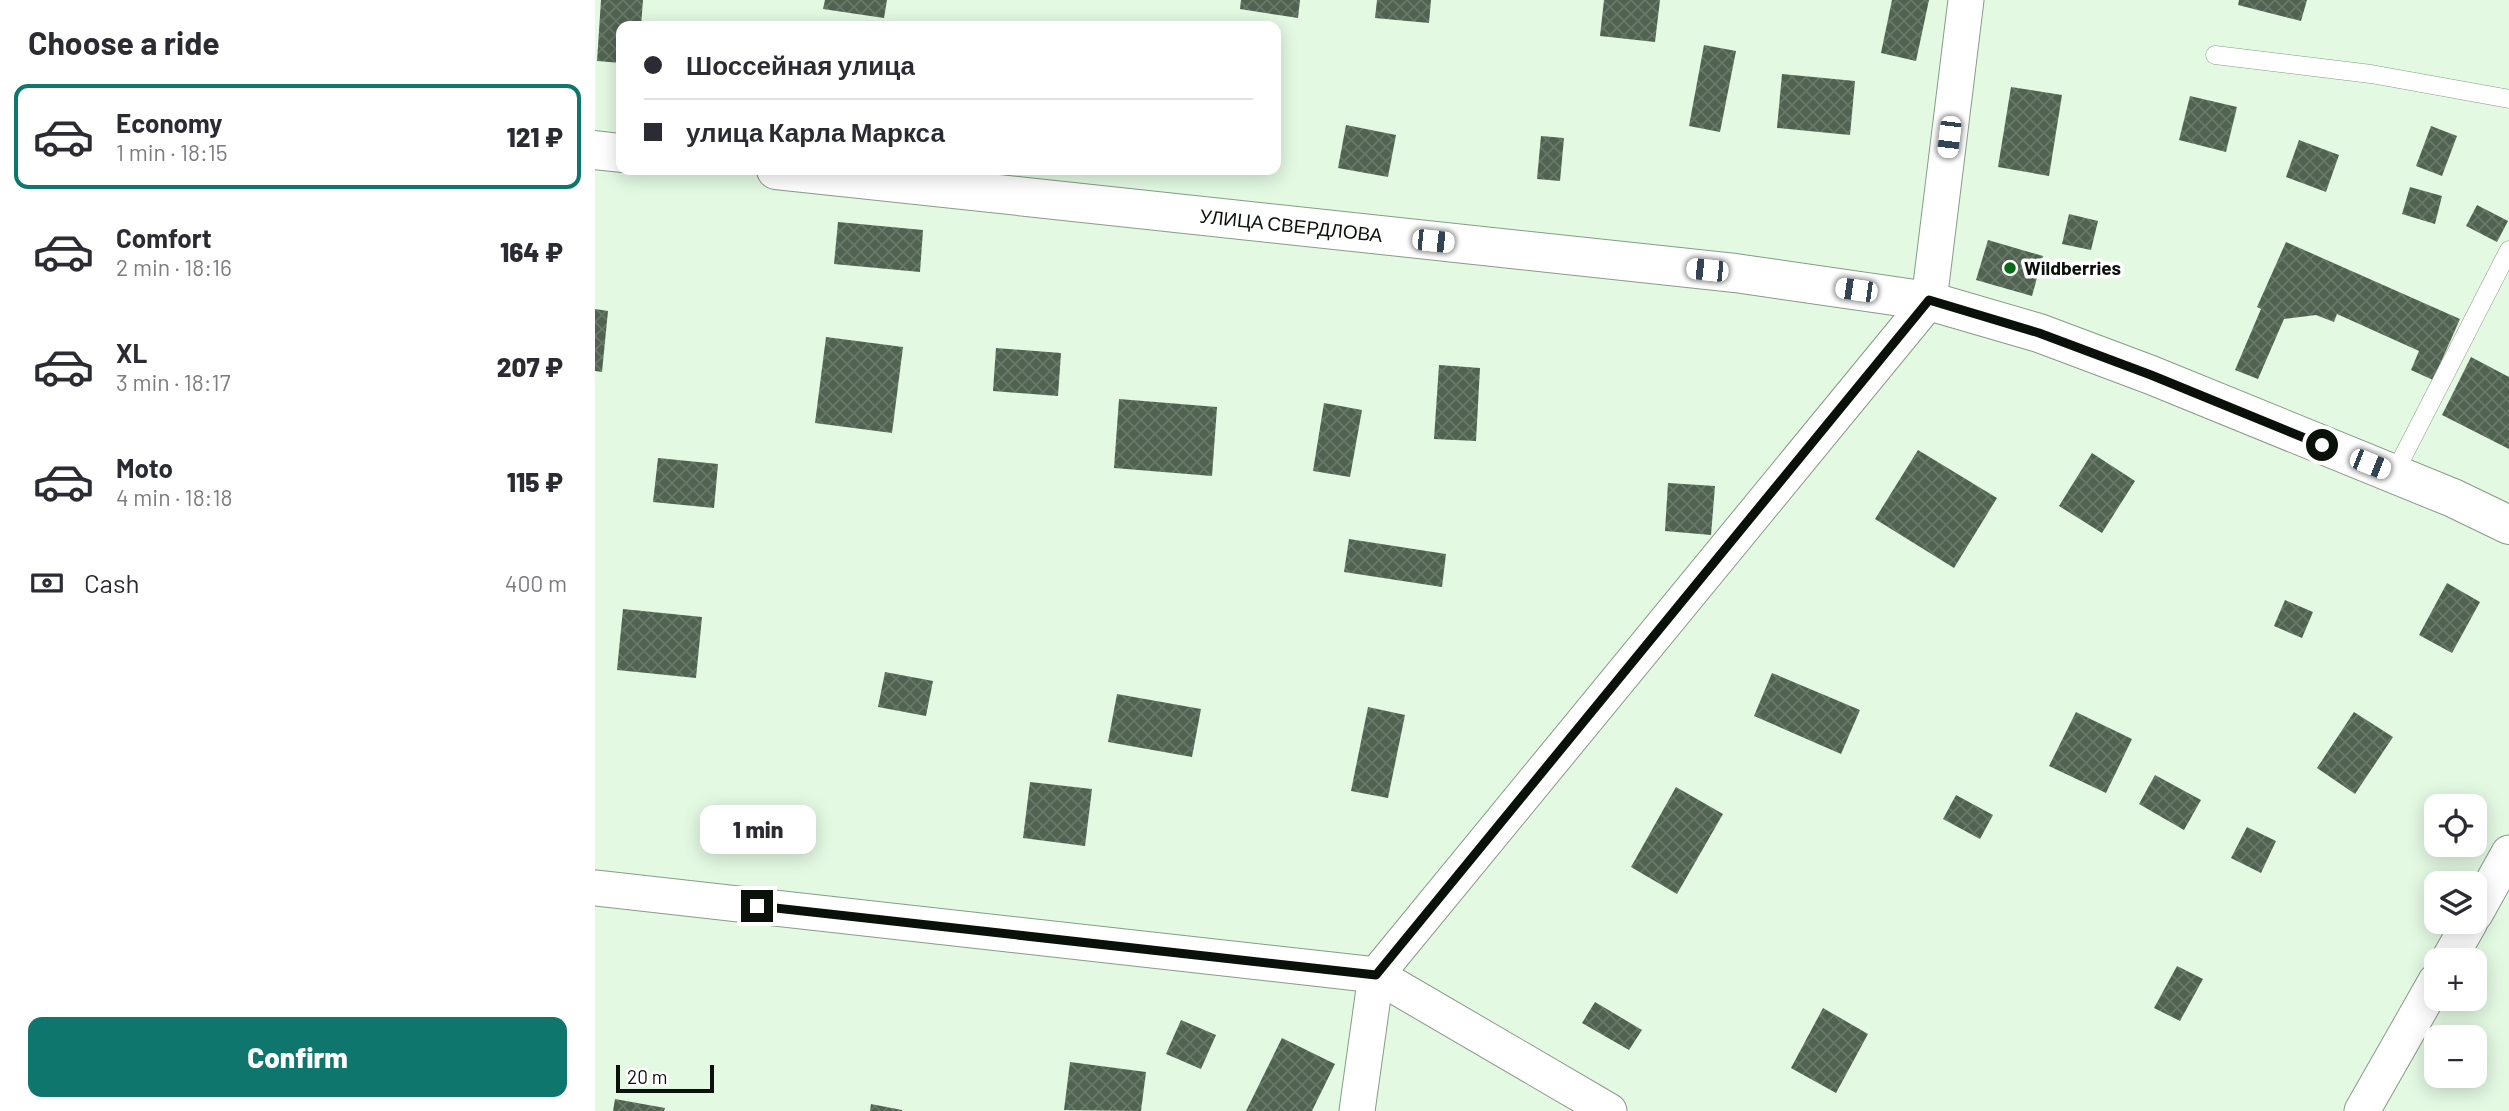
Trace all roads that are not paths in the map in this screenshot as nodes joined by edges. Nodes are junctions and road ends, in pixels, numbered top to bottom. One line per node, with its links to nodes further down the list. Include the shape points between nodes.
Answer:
1 (1966, 0): 9 (street)
2 (2215, 55): 3 (lane, via 2371,74)
3 (2509, 99)
4 (595, 150): 5 (main road)
5 (616, 152)
6 (822, 175): 9 (main road, УЛИЦА СВЕРДЛОВА, via 1721,272)
7 (2509, 250): 8 (lane)
8 (2504, 271): 10 (lane)
9 (1929, 300): 10 (main road, УЛИЦА СВЕРДЛОВА, via 2039,333); 15 (street)
10 (2394, 474): 11 (main road, УЛИЦА СВЕРДЛОВА)
11 (2509, 525)
12 (2509, 853): 14 (street)
13 (595, 888): 15 (street)
14 (2487, 892)
15 (1376, 975): 17 (street); 18 (street)
16 (2424, 1002): 19 (street)
17 (1357, 1111)
18 (1609, 1111)
19 (2362, 1111)

